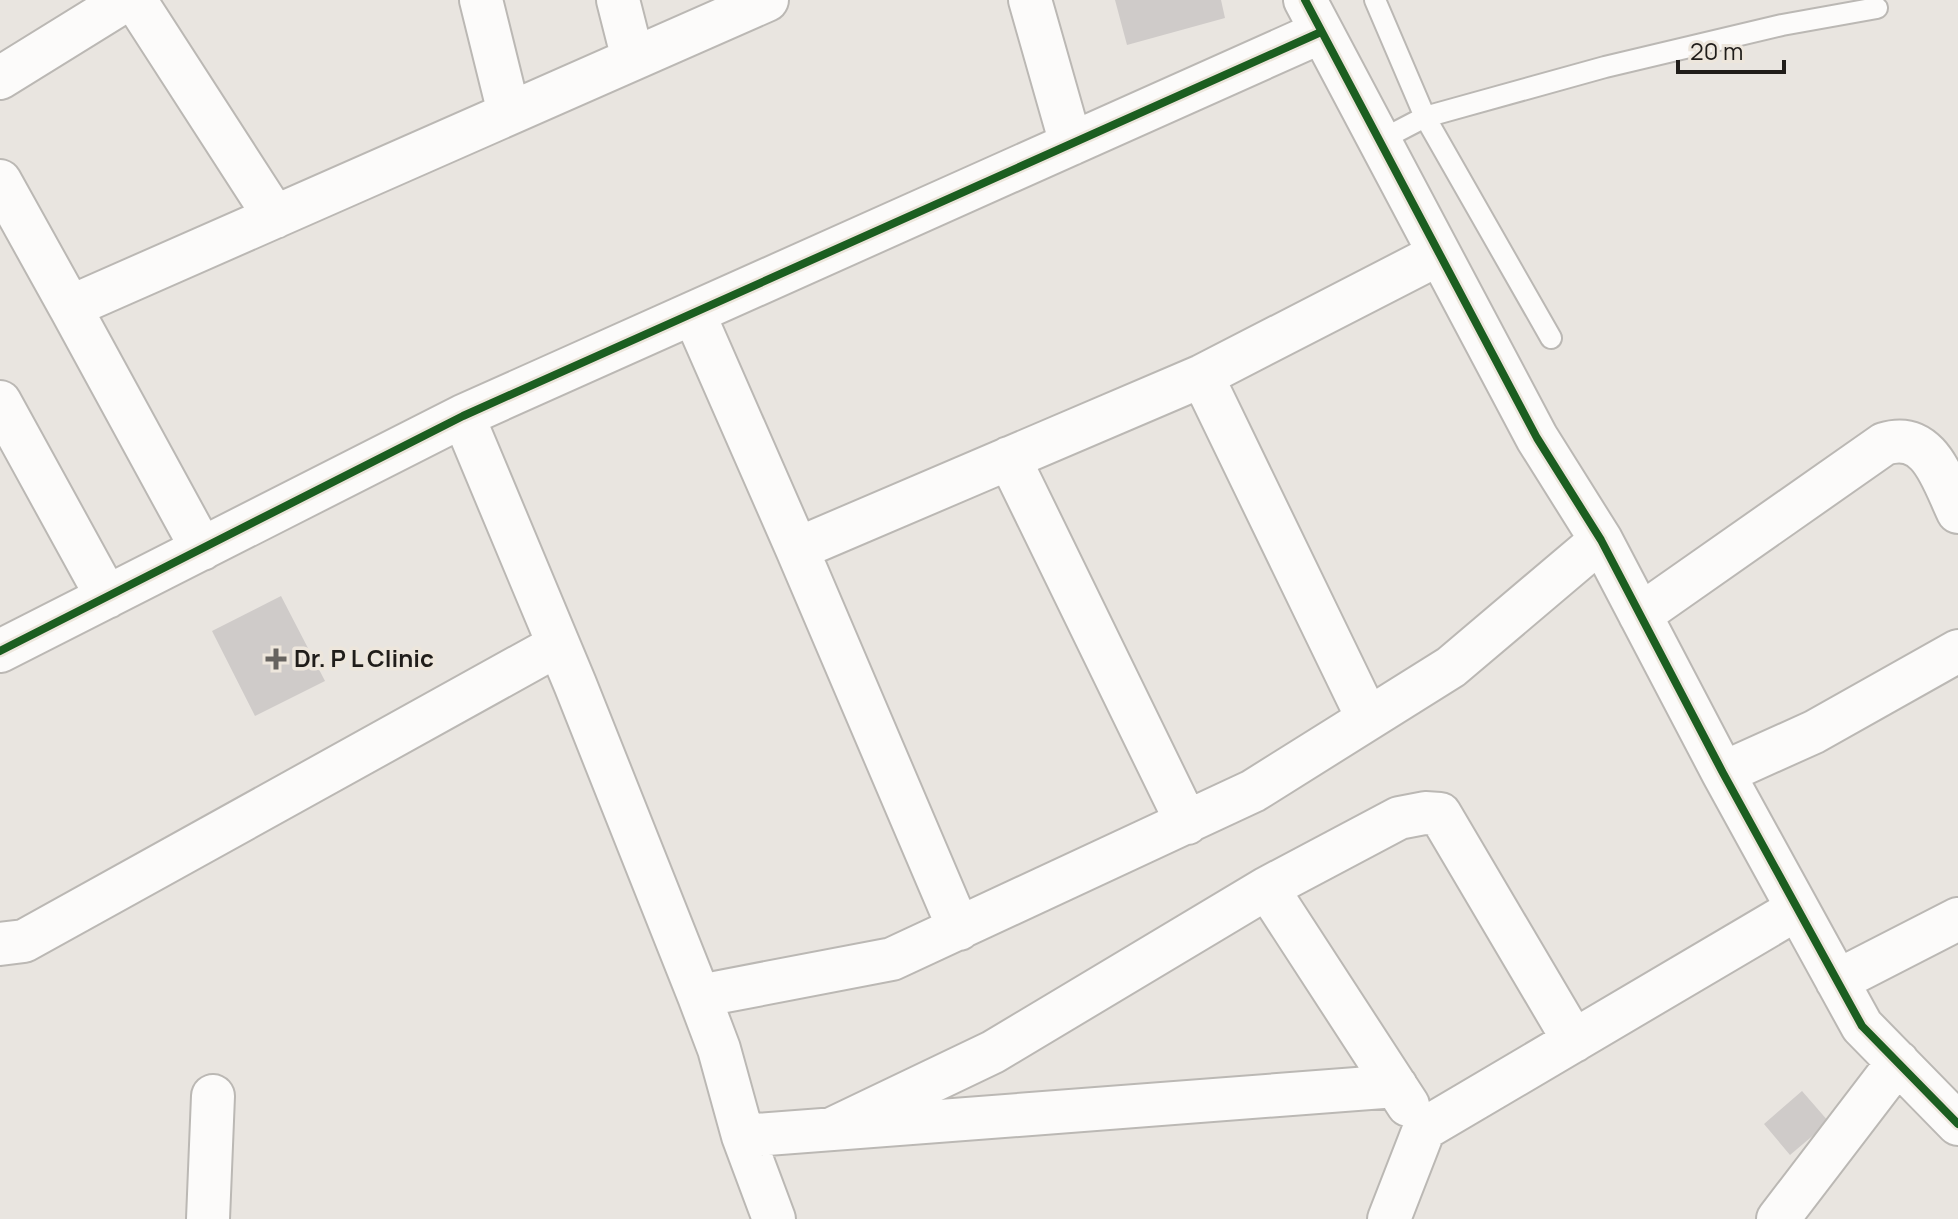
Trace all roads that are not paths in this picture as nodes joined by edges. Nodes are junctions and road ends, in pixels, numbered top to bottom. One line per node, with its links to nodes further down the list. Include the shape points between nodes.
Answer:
1 (126, 0): 11 (street)
2 (135, 0): 17 (street)
3 (481, 0): 12 (street)
4 (618, 0): 10 (street)
5 (1030, 0): 15 (street)
6 (1375, 0): 13 (lane)
7 (760, 1): 10 (street)
8 (1877, 8): 13 (lane, via 1634,60)
9 (1313, 16): 14 (street); 15 (street)
10 (633, 59): 12 (street)
11 (0, 78)
12 (509, 113): 17 (street)
13 (1425, 117): 14 (lane); 21 (lane)
14 (1379, 141): 18 (street)
15 (1071, 144): 20 (street)
16 (5, 202): 19 (street)
17 (275, 217): 19 (street)
18 (1439, 254): 22 (street); 27 (street, via 1537,438)
19 (70, 307): 28 (street)
20 (694, 314): 24 (street); 29 (street)
21 (1551, 338)
22 (1202, 376): 25 (street); 35 (street)
23 (0, 402): 30 (street)
24 (463, 416): 28 (street); 32 (street)
25 (1009, 458): 29 (street); 37 (street)
26 (1958, 512): 31 (street, via 1927,453 1916,443 1884,444)
27 (1601, 540): 31 (street); 35 (street, via 1451,667)
28 (202, 549): 30 (street)
29 (797, 549): 41 (street)
30 (107, 597): 33 (street)
31 (1640, 615): 36 (street)
32 (558, 645): 42 (street, via 24,941); 44 (street)
33 (0, 651)
34 (1958, 651): 36 (street, via 1814,732)
35 (1368, 719): 37 (street, via 1253,791)
36 (1723, 773): 39 (street)
37 (1187, 823): 41 (street)
38 (1267, 888): 45 (street, via 1399,818 1440,814); 47 (street); 51 (street, via 993,1052)
39 (1797, 909): 43 (street); 45 (street)
40 (1958, 919): 43 (street)
41 (959, 929): 44 (street, via 892,959)
42 (0, 944)
43 (1837, 981): 46 (street, via 1862,1026)
44 (699, 996): 49 (street)
45 (1574, 1041): 52 (street)
46 (1898, 1062): 50 (street); 56 (street)
47 (1396, 1086): 51 (street); 52 (street)
48 (213, 1096): 53 (street)
49 (738, 1119): 51 (street); 54 (street)
50 (1958, 1124)
51 (832, 1129)
52 (1424, 1129): 55 (street)
53 (208, 1219)
54 (774, 1219)
55 (1389, 1219)
56 (1778, 1219)

